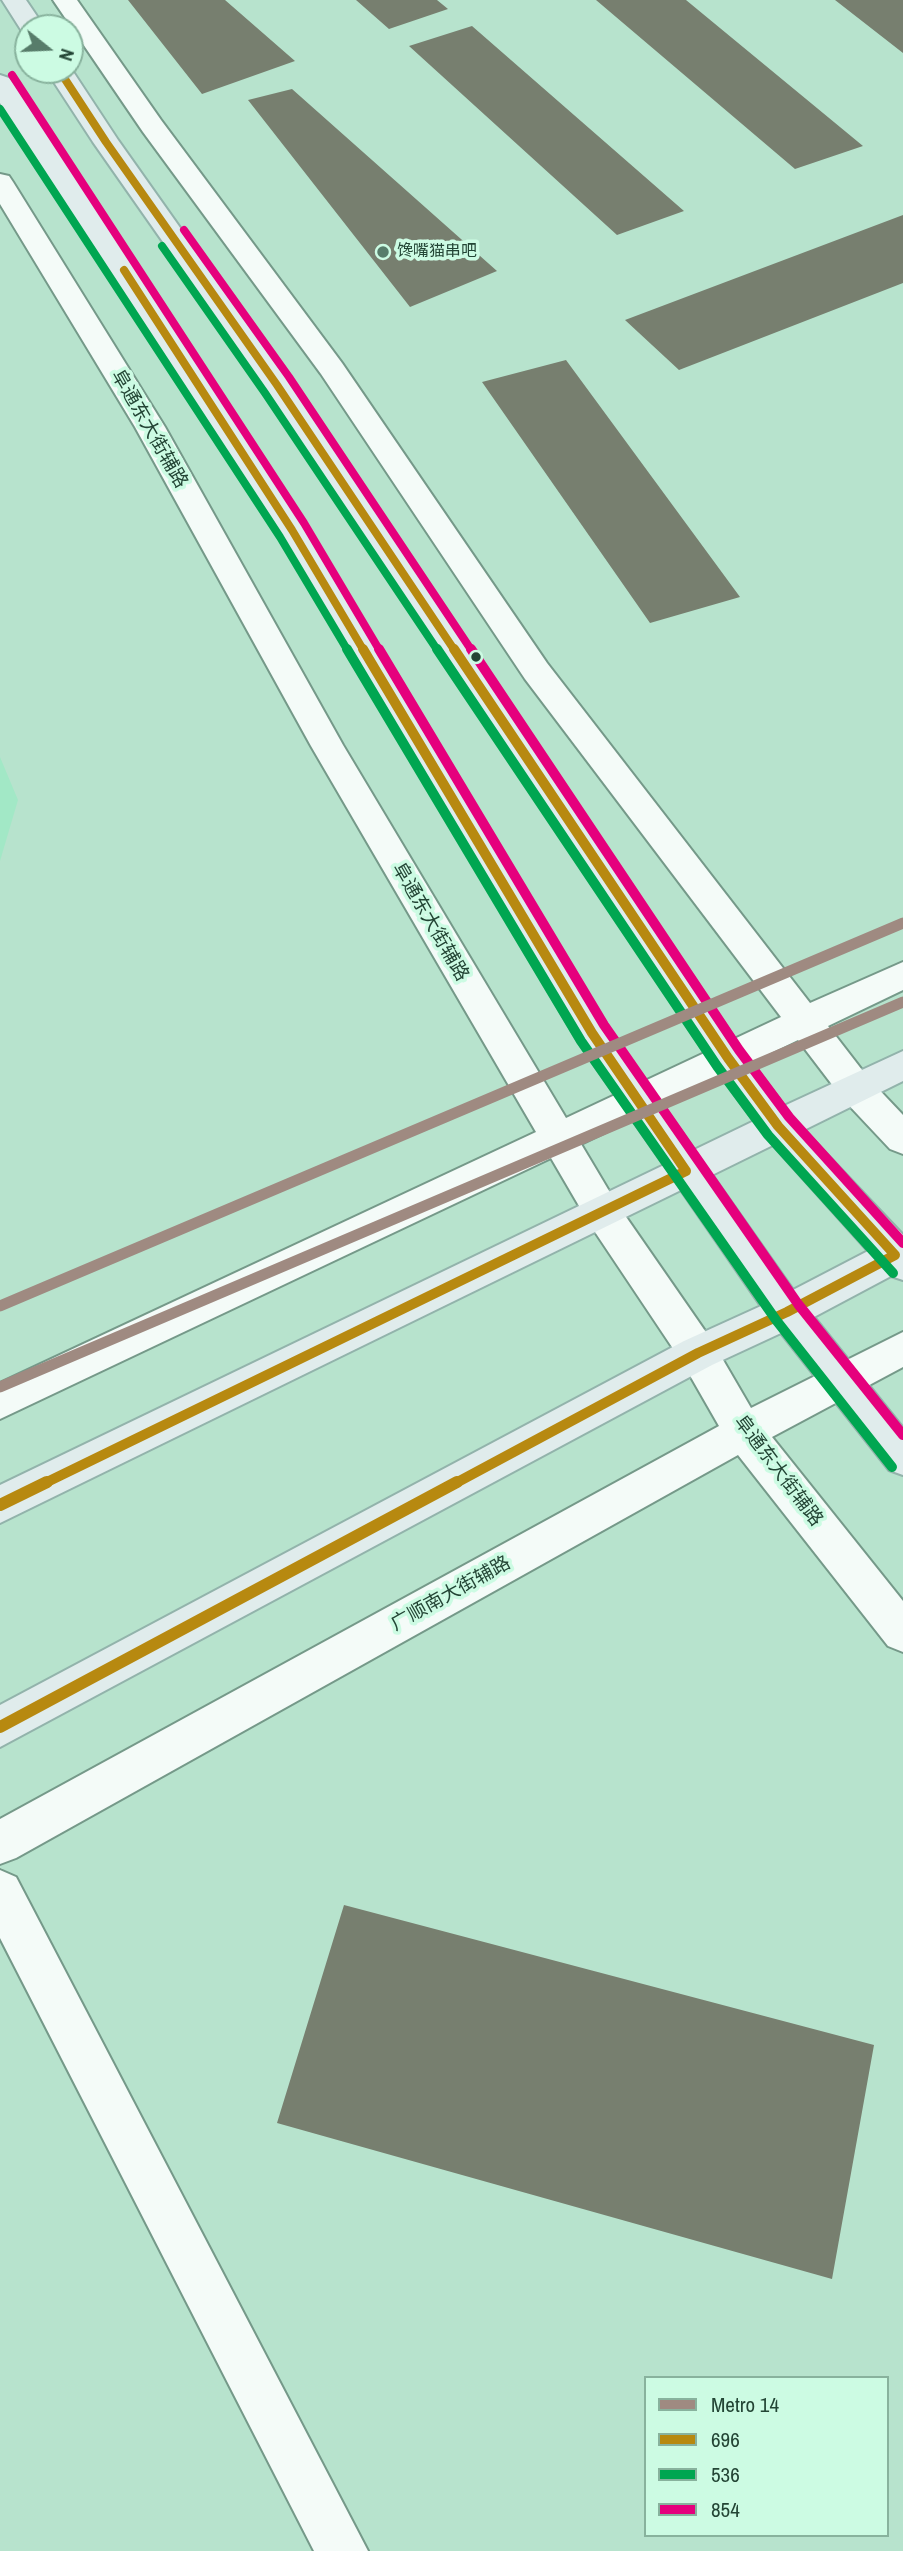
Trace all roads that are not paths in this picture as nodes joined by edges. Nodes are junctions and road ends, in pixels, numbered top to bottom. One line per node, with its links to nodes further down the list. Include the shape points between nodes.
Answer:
1 (65, 0): 6 (street, via 332,369 536,671)
2 (0, 83): 10 (main road, via 292,530 592,1033)
3 (68, 84): 7 (main road, via 277,385)
4 (0, 182): 13 (street, 阜通东大街辅路, via 150,427 327,746)
5 (903, 975): 6 (street)
6 (804, 1023): 7 (street); 9 (street)
7 (728, 1058): 10 (street); 11 (main road)
8 (903, 1065): 9 (main road)
9 (856, 1089): 11 (main road); 12 (street)
10 (640, 1101): 13 (street); 14 (main road)
11 (778, 1126): 14 (main road); 16 (main road)
12 (903, 1139)
13 (558, 1140): 15 (street, 阜通东大街辅路); 21 (street)
14 (686, 1171): 15 (main road); 17 (main road)
15 (602, 1212): 19 (street, 阜通东大街辅路); 24 (main road)
16 (900, 1257): 17 (main road)
17 (787, 1312): 19 (main road); 20 (main road)
18 (903, 1348): 20 (street, 广顺南大街辅路)
19 (698, 1353): 22 (street, 阜通东大街辅路); 26 (main road)
20 (841, 1382): 22 (street, 广顺南大街辅路); 23 (main road)
21 (0, 1402)
22 (744, 1432): 25 (street, 阜通东大街辅路); 27 (street, 广顺南大街辅路)
23 (903, 1458)
24 (0, 1505)
25 (903, 1633)
26 (0, 1727)
27 (0, 1843)
28 (0, 1892): 29 (street)
29 (342, 2551)

